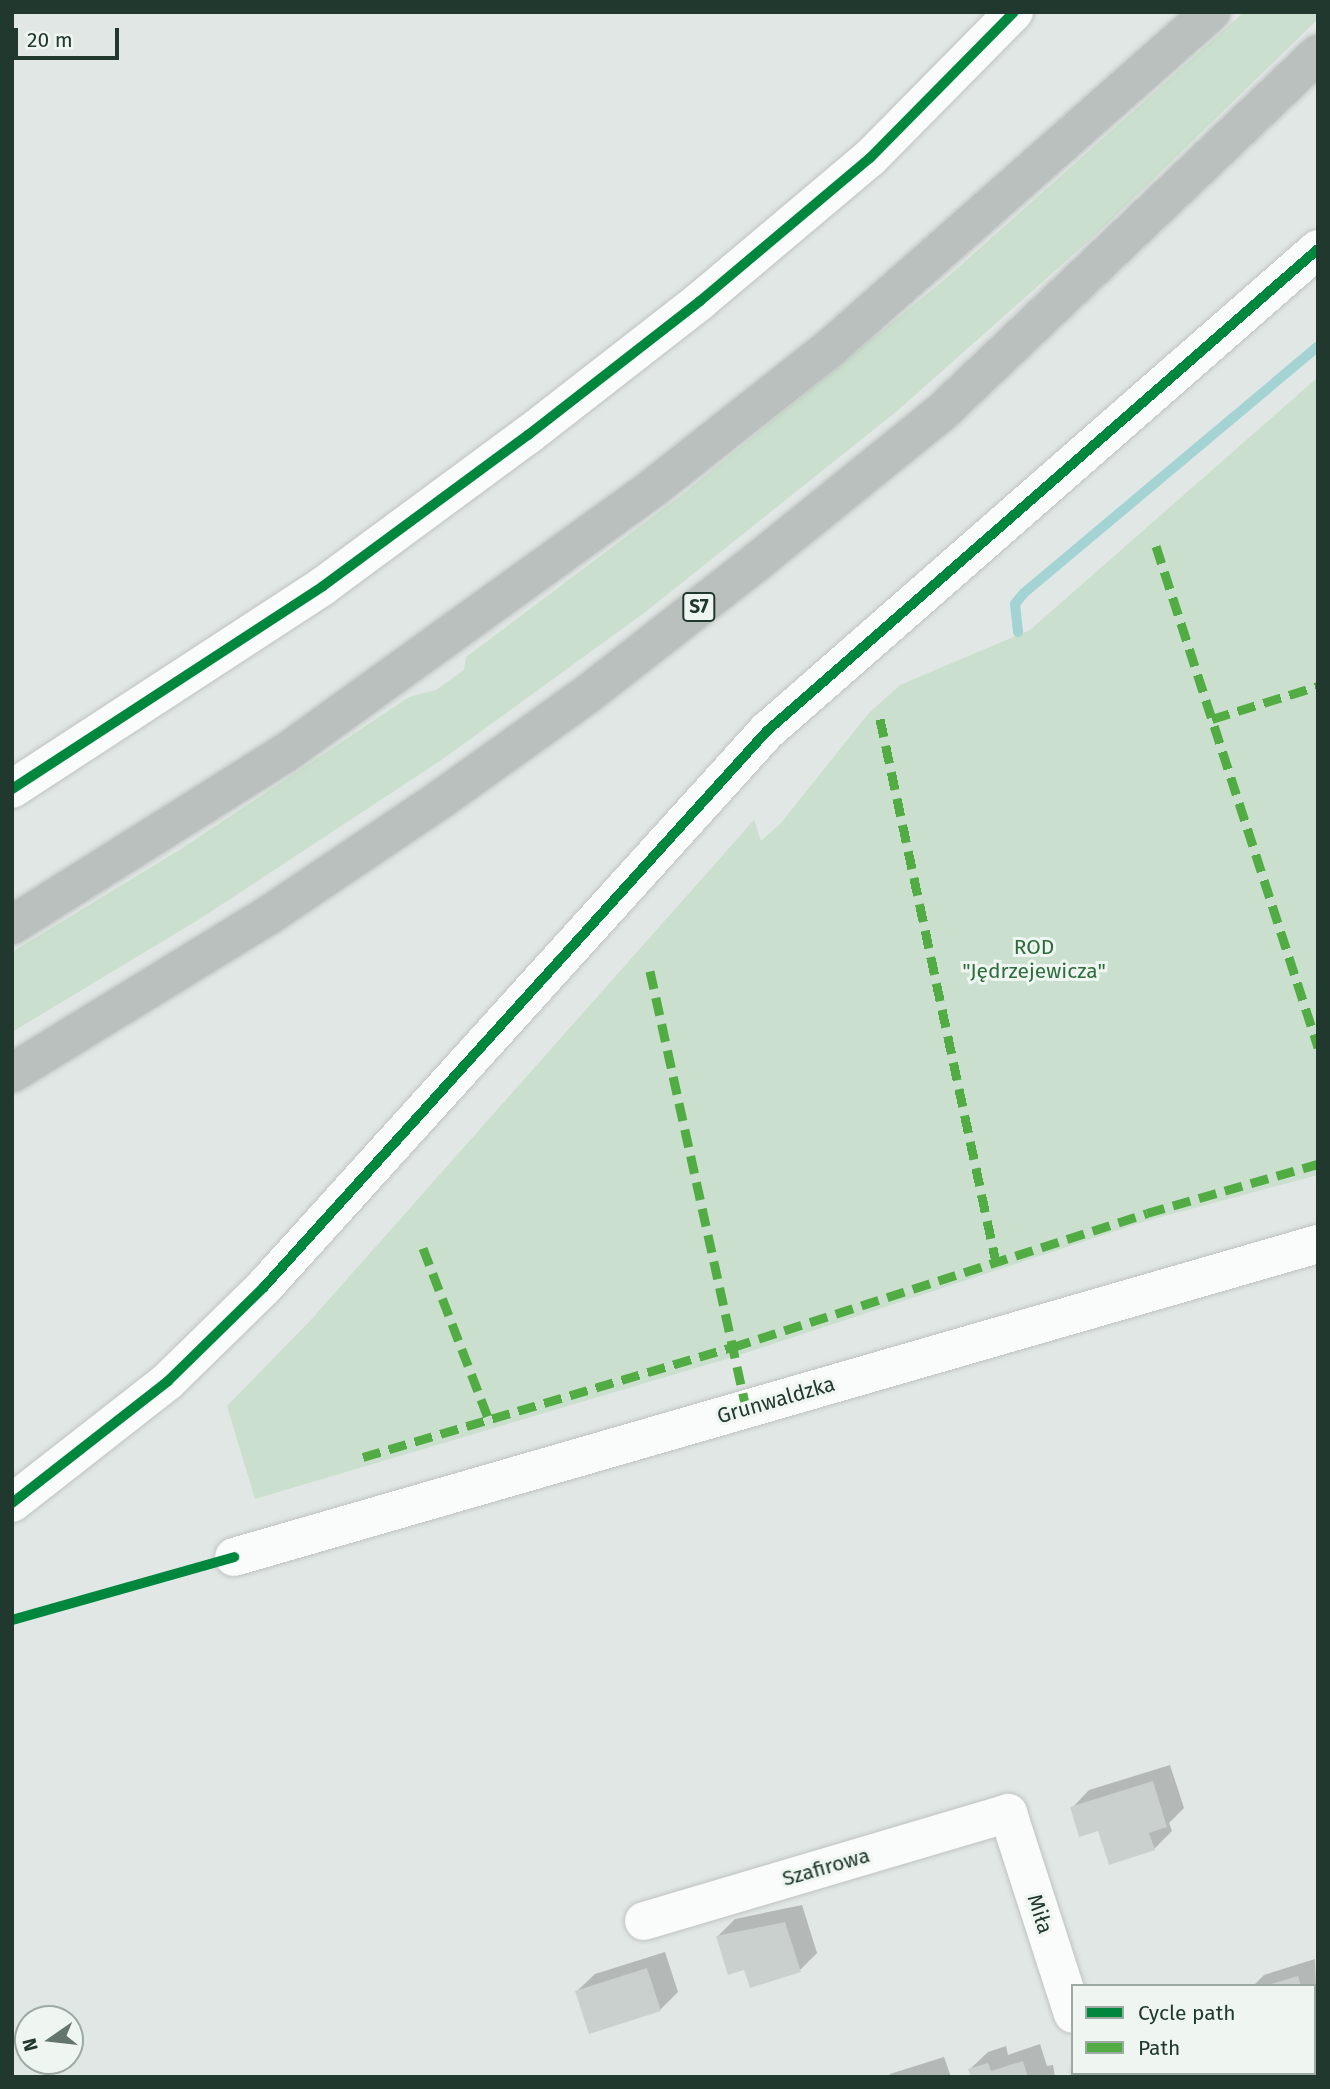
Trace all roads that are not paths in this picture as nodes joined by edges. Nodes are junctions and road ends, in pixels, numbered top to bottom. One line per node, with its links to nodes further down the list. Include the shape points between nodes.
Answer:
1 (1014, 12): 5 (street, via 870,158 700,301 528,435 323,586)
2 (1211, 12): 6 (highway, via 828,350 653,488 287,752)
3 (1318, 54): 7 (highway, S7, via 943,411 589,693 268,915)
4 (1318, 249): 9 (street, via 767,731 264,1287 167,1381)
5 (12, 789)
6 (12, 925)
7 (12, 1073)
8 (1318, 1244): 10 (street, Grunwaldzka)
9 (12, 1503)
10 (234, 1557)
11 (1008, 1813): 12 (street, Szafirowa); 13 (street, Miła)
12 (644, 1921)
13 (1071, 2008)

